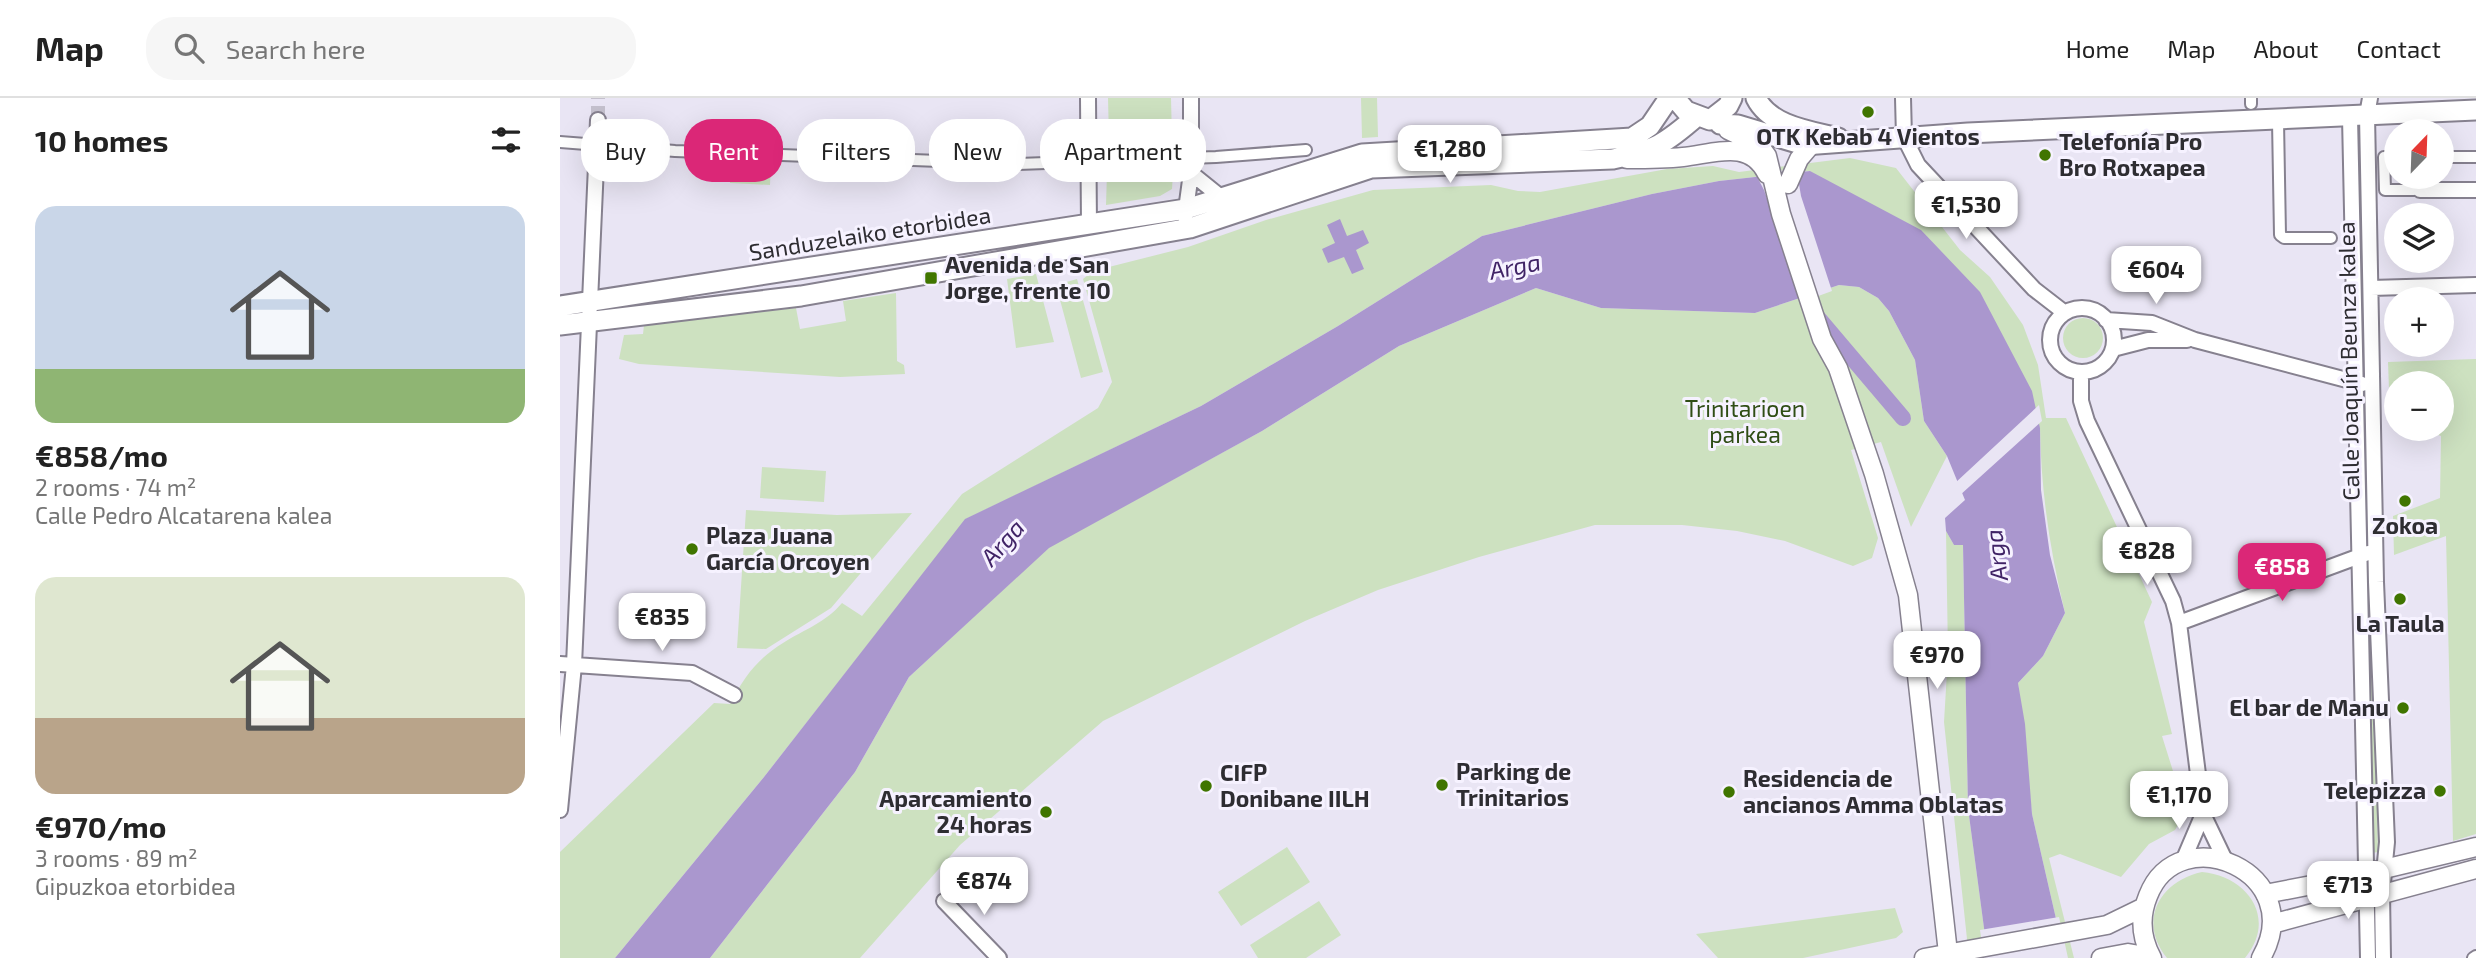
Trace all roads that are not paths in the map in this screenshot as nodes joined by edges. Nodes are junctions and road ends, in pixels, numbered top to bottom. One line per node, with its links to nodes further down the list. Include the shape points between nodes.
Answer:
1 (1088, 98): 10 (street)
2 (1191, 98): 11 (street)
3 (1669, 98): 36 (main road, Sanduzelaiko etorbidea, via 1650,126 1632,138 1362,154)
4 (1675, 98): 12 (main road, via 1686,111)
5 (1732, 98): 12 (main road, Sanduzelaiko etorbidea)
6 (1903, 98): 14 (street)
7 (1759, 105): 15 (main road, via 1792,126); 21 (street)
8 (2362, 110): 9 (main road); 13 (main road); 42 (street, Calle Joaquín Beunza kalea); 51 (street, Calle Joaquín Beunza kalea)
9 (2476, 110)
10 (1088, 119)
11 (1191, 119)
12 (1709, 120): 21 (main road, via 1738,125); 25 (main road, Sanduzelaiko etorbidea, via 1645,152)
13 (2278, 121): 14 (main road); 40 (street, Calle Joaquín Beunza kalea, via 2280,235)
14 (1904, 137): 15 (main road); 45 (street, via 1922,169 2034,289)
15 (1849, 141): 18 (main road)
16 (560, 142): 17 (street)
17 (581, 143)
18 (1811, 145): 21 (main road); 31 (street)
19 (1307, 149): 22 (street)
20 (670, 150): 26 (street)
21 (1767, 150): 25 (street, Sanduzelaiko etorbidea); 31 (street); 31 (street, via 1765,170)
22 (1206, 156)
23 (2454, 157): 24 (street)
24 (2476, 157)
25 (1613, 159): 39 (main road, Sanduzelaiko etorbidea, via 1371,168)
26 (1040, 163)
27 (595, 182): 44 (street)
28 (1088, 182): 38 (street)
29 (1190, 182): 37 (street)
30 (1202, 182): 36 (street)
31 (1782, 186): 71 (street, via 1899,553)
32 (2454, 187): 35 (street)
33 (2385, 189): 34 (street)
34 (2414, 189)
35 (2476, 190)
36 (1222, 198): 37 (main road, Sanduzelaiko etorbidea)
37 (1186, 209): 38 (main road, Sanduzelaiko etorbidea); 39 (street)
38 (1089, 226): 44 (main road, Sanduzelaiko etorbidea)
39 (1182, 229): 44 (main road, Sanduzelaiko etorbidea, via 801,296)
40 (2331, 238)
41 (2476, 285): 42 (street)
42 (2371, 288): 52 (street, Calle Joaquín Beunza kalea)
43 (560, 306): 44 (main road, Sanduzelaiko etorbidea)
44 (589, 311): 47 (main road, Sanduzelaiko etorbidea); 56 (street)
45 (2065, 313): 46 (street, via 2082,308 2100,313); 50 (street, via 2052,328 2051,348 2062,365)
46 (2106, 320): 48 (street, via 2151,323); 49 (street, via 2114,338)
47 (560, 325)
48 (2195, 340): 49 (street, via 2148,340); 51 (street)
49 (2113, 349): 50 (street, via 2101,366)
50 (2081, 372): 55 (street, via 2081,401 2087,421 2173,601)
51 (2354, 383): 52 (street); 54 (street, Calle Joaquín Beunza kalea)
52 (2371, 386): 53 (street, Calle Joaquín Beunza kalea)
53 (2375, 552): 54 (street); 63 (street, Calle Joaquín Beunza kalea)
54 (2360, 555): 55 (street); 65 (street, Calle Joaquín Beunza kalea)
55 (2179, 623): 59 (street)
56 (567, 664): 57 (street, via 692,673); 58 (street)
57 (734, 695)
58 (560, 810)
59 (2203, 814): 61 (street); 62 (street)
60 (2476, 847): 63 (street)
61 (2225, 860): 62 (street); 66 (street, via 2255,879)
62 (2183, 861): 69 (street, via 2160,878)
63 (2386, 869): 65 (street); 67 (street, Calle Joaquín Beunza kalea)
64 (2476, 869): 67 (street)
65 (2365, 873): 66 (street); 67 (street, Calle Joaquín Beunza kalea)
66 (2265, 894): 70 (street)
67 (2374, 895): 70 (street); 77 (street, Calle Joaquín Beunza kalea); 78 (street, Calle Joaquín Beunza kalea)
68 (944, 901): 73 (street)
69 (2144, 907): 71 (street, via 2091,929); 72 (street, via 2142,924)
70 (2272, 924): 76 (street)
71 (1953, 953): 74 (street)
72 (2152, 957): 75 (street)
73 (999, 958)
74 (1924, 958)
75 (2101, 958)
76 (2261, 958)
77 (2368, 958)
78 (2383, 958)

